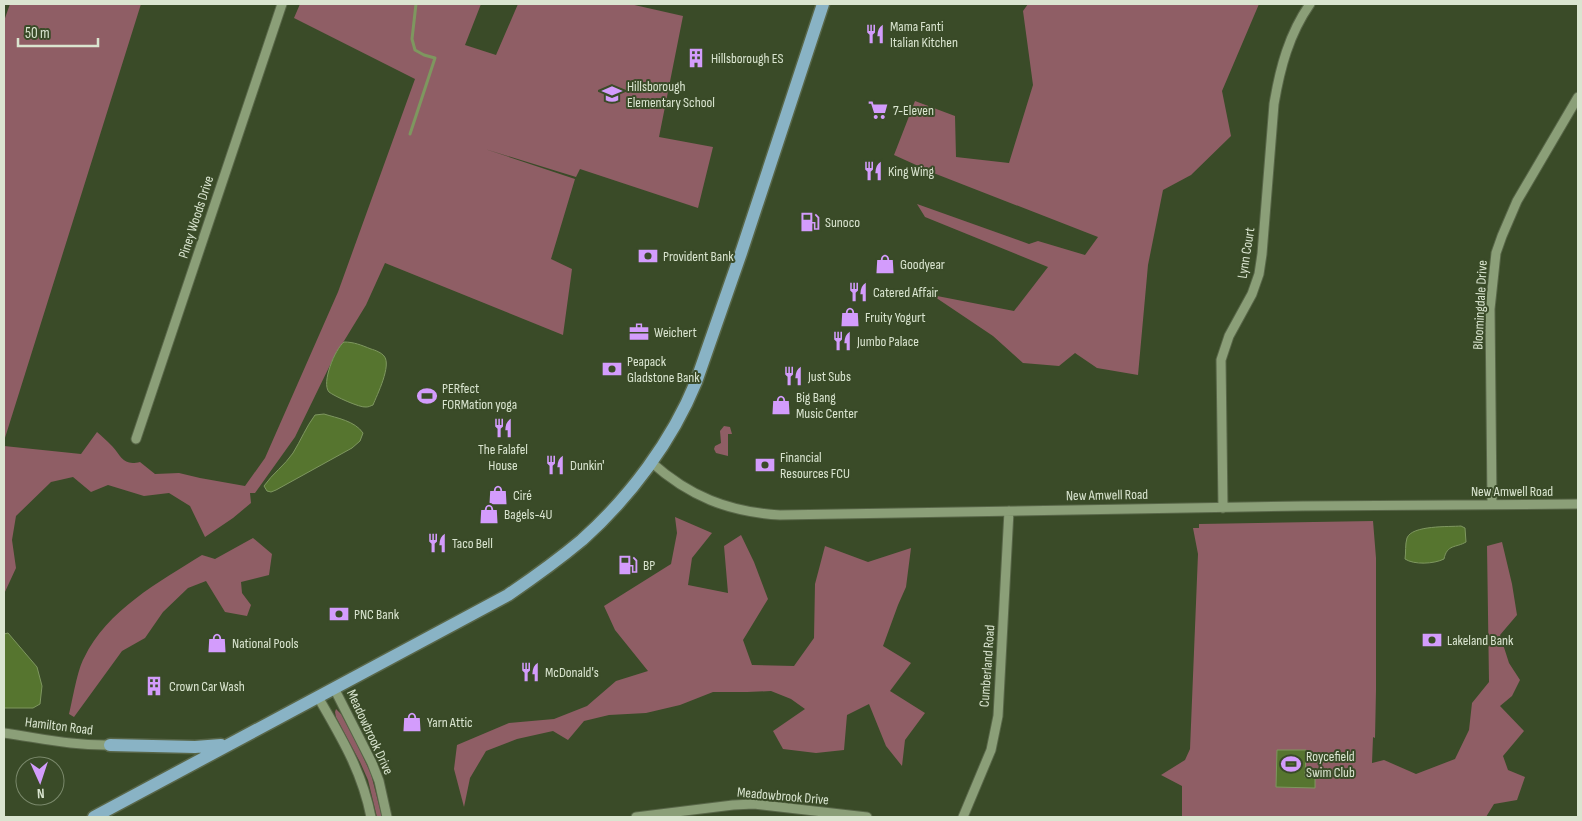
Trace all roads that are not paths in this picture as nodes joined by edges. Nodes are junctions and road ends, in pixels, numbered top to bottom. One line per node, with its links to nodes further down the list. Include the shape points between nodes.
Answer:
1 (282, 4): 5 (street, Piney Woods Drive)
2 (823, 4): 6 (main road, via 710,346 691,396)
3 (1310, 4): 9 (street, Lynn Court, via 1287,46 1278,80 1258,274 1221,360)
4 (1578, 97): 7 (street, Bloomingdale Drive, via 1517,201 1496,253 1490,309)
5 (136, 439)
6 (651, 462): 10 (street, New Amwell Road, via 696,494 733,509 758,514); 11 (main road, via 583,538 540,573 508,595)
7 (1492, 504): 8 (street, New Amwell Road); 9 (street, New Amwell Road)
8 (1578, 504)
9 (1223, 508): 10 (street, New Amwell Road)
10 (1009, 511): 22 (street, Cumberland Road, via 998,716 991,750)
11 (334, 688): 12 (main road); 18 (street, Meadowbrook Drive, via 372,763)
12 (318, 697): 15 (main road); 17 (street, Meadowbrook Drive, via 360,775)
13 (4, 733): 14 (street, Hamilton Road, via 68,743)
14 (110, 744): 15 (main road, via 195,747)
15 (229, 744): 16 (main road)
16 (94, 817)
17 (371, 817)
18 (387, 817)
19 (636, 817): 20 (street, Meadowbrook Drive, via 754,804)
20 (863, 817): 21 (street, Meadowbrook Drive)
21 (867, 817)
22 (963, 817)

